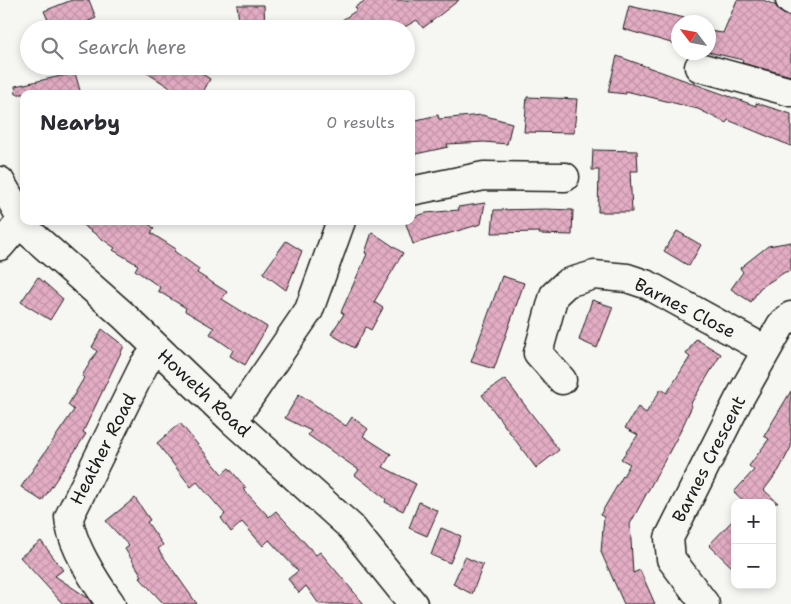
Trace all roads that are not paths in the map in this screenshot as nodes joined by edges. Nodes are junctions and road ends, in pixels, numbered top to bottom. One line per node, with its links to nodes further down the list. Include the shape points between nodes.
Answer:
1 (699, 67): 2 (street)
2 (791, 92)
3 (566, 177): 5 (street, via 484,176)
4 (0, 181): 6 (street, Howeth Road)
5 (415, 190)
6 (20, 216)
7 (20, 222): 10 (street)
8 (25, 225): 12 (street, Howeth Road, via 51,253)
9 (340, 225): 15 (street, via 309,310)
10 (0, 246)
11 (791, 316): 13 (street, Barnes Crescent, via 781,325)
12 (157, 349): 15 (street, Howeth Road); 16 (street, Heather Road, via 144,365 69,517 79,548)
13 (766, 350): 14 (street, Barnes Close, via 648,285 627,278 594,275 567,283 554,295 538,353); 18 (street, Barnes Crescent, via 669,538 671,559)
14 (562, 380)
15 (233, 421): 17 (street, Howeth Road, via 351,527)
16 (111, 604)
17 (413, 604)
18 (705, 604)

